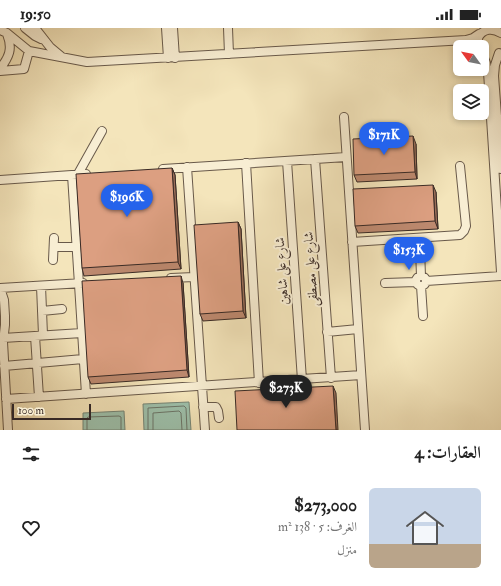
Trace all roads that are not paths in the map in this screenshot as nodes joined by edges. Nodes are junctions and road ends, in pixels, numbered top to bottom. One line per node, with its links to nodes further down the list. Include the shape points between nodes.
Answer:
1 (25, 28): 9 (street)
2 (36, 28): 9 (street)
3 (166, 28): 15 (street)
4 (173, 28): 15 (street)
5 (228, 28): 12 (street)
6 (4, 30): 10 (street); 18 (street, via 11,50)
7 (480, 31): 8 (street, via 490,28); 12 (street, via 473,38 466,40)
8 (499, 31)
9 (44, 40): 14 (street)
10 (30, 51): 14 (street); 18 (street, via 24,69)
11 (500, 52): 13 (street); 17 (street)
12 (229, 54): 15 (street)
13 (489, 55)
14 (64, 58): 15 (street, via 87,62)
15 (171, 58)
16 (489, 63): 17 (street)
17 (491, 66): 28 (street, via 494,76); 38 (street)
18 (0, 70)
19 (344, 117): 21 (street)
20 (102, 131): 30 (street)
21 (346, 157): 22 (street); 33 (street)
22 (315, 159): 23 (street); 52 (street, شارع على مصطفى)
23 (287, 161): 24 (street); 61 (street, شارع على شاهين)
24 (246, 163): 26 (street); 62 (street)
25 (460, 166): 33 (street, via 466,226 460,235)
26 (187, 167): 27 (street); 40 (street)
27 (156, 169)
28 (501, 169)
29 (94, 173): 30 (street)
30 (75, 175): 31 (street); 35 (street)
31 (0, 180)
32 (54, 238): 34 (street)
33 (352, 242): 51 (street)
34 (54, 247): 35 (street); 37 (street)
35 (76, 247): 45 (street)
36 (420, 249): 42 (street)
37 (53, 260)
38 (501, 272)
39 (501, 276): 42 (street)
40 (194, 277): 41 (street); 63 (street)
41 (163, 279)
42 (421, 281): 44 (street); 50 (street)
43 (94, 283): 45 (street)
44 (385, 283)
45 (79, 284): 46 (street); 53 (street)
46 (41, 286): 47 (street); 49 (street)
47 (0, 288): 55 (street, via 5,316)
48 (62, 309): 49 (street)
49 (42, 311): 54 (street)
50 (423, 316)
51 (358, 329): 52 (street); 59 (street)
52 (327, 332): 60 (street, شارع على مصطفى)
53 (82, 333): 54 (street); 56 (street)
54 (39, 336): 55 (street); 57 (street)
55 (3, 338): 58 (street)
56 (83, 359): 57 (street); 64 (street)
57 (37, 363): 58 (street); 65 (street)
58 (4, 366): 66 (street)
59 (361, 376): 60 (street); 71 (street)
60 (331, 378): 61 (street)
61 (302, 380): 62 (street)
62 (259, 383): 63 (street)
63 (201, 386): 64 (street); 67 (street)
64 (86, 394): 65 (street)
65 (39, 397): 66 (street)
66 (6, 399): 69 (street)
67 (203, 407): 68 (street, via 216,407); 70 (street)
68 (219, 418)
69 (8, 430)
70 (205, 430)
71 (365, 430)

